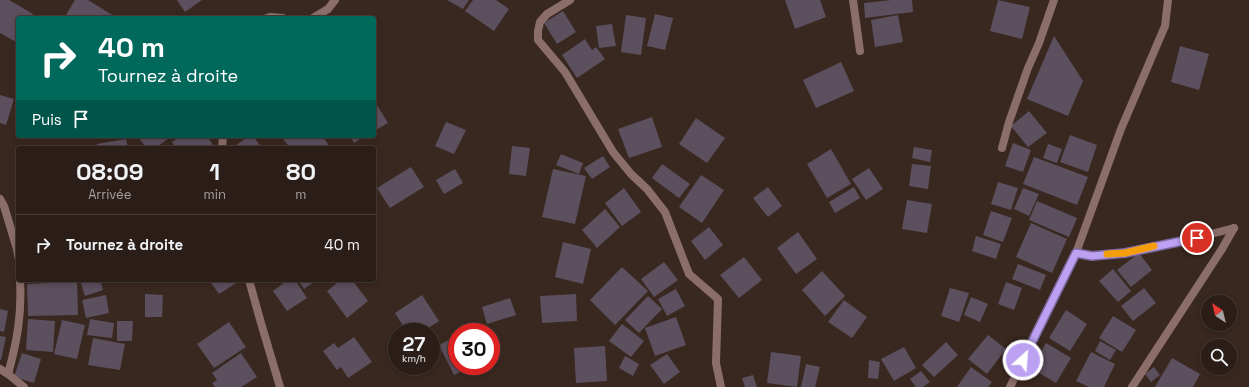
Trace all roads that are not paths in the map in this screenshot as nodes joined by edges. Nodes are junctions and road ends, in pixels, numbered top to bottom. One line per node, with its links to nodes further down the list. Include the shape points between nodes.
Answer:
1 (335, 0): 6 (street, via 328,9)
2 (570, 0): 18 (street, via 547,14 540,22 538,40 565,72 613,152 631,174 648,189 665,212 689,274 718,299 716,363)
3 (853, 0): 7 (street)
4 (1054, 0): 8 (street, via 1009,122)
5 (1168, 0): 11 (street, via 1164,26 1154,54 1121,129)
6 (316, 16)
7 (860, 51)
8 (1002, 148)
9 (0, 199): 10 (street)
10 (16, 245)
11 (1076, 253): 19 (street); 20 (street, via 1092,256 1125,253 1234,228)
12 (20, 282): 15 (street, via 18,331)
13 (250, 282): 17 (street)
14 (0, 369): 15 (street)
15 (8, 374): 16 (street)
16 (24, 387)
17 (280, 387)
18 (721, 387)
19 (1010, 387)
20 (1132, 387)

